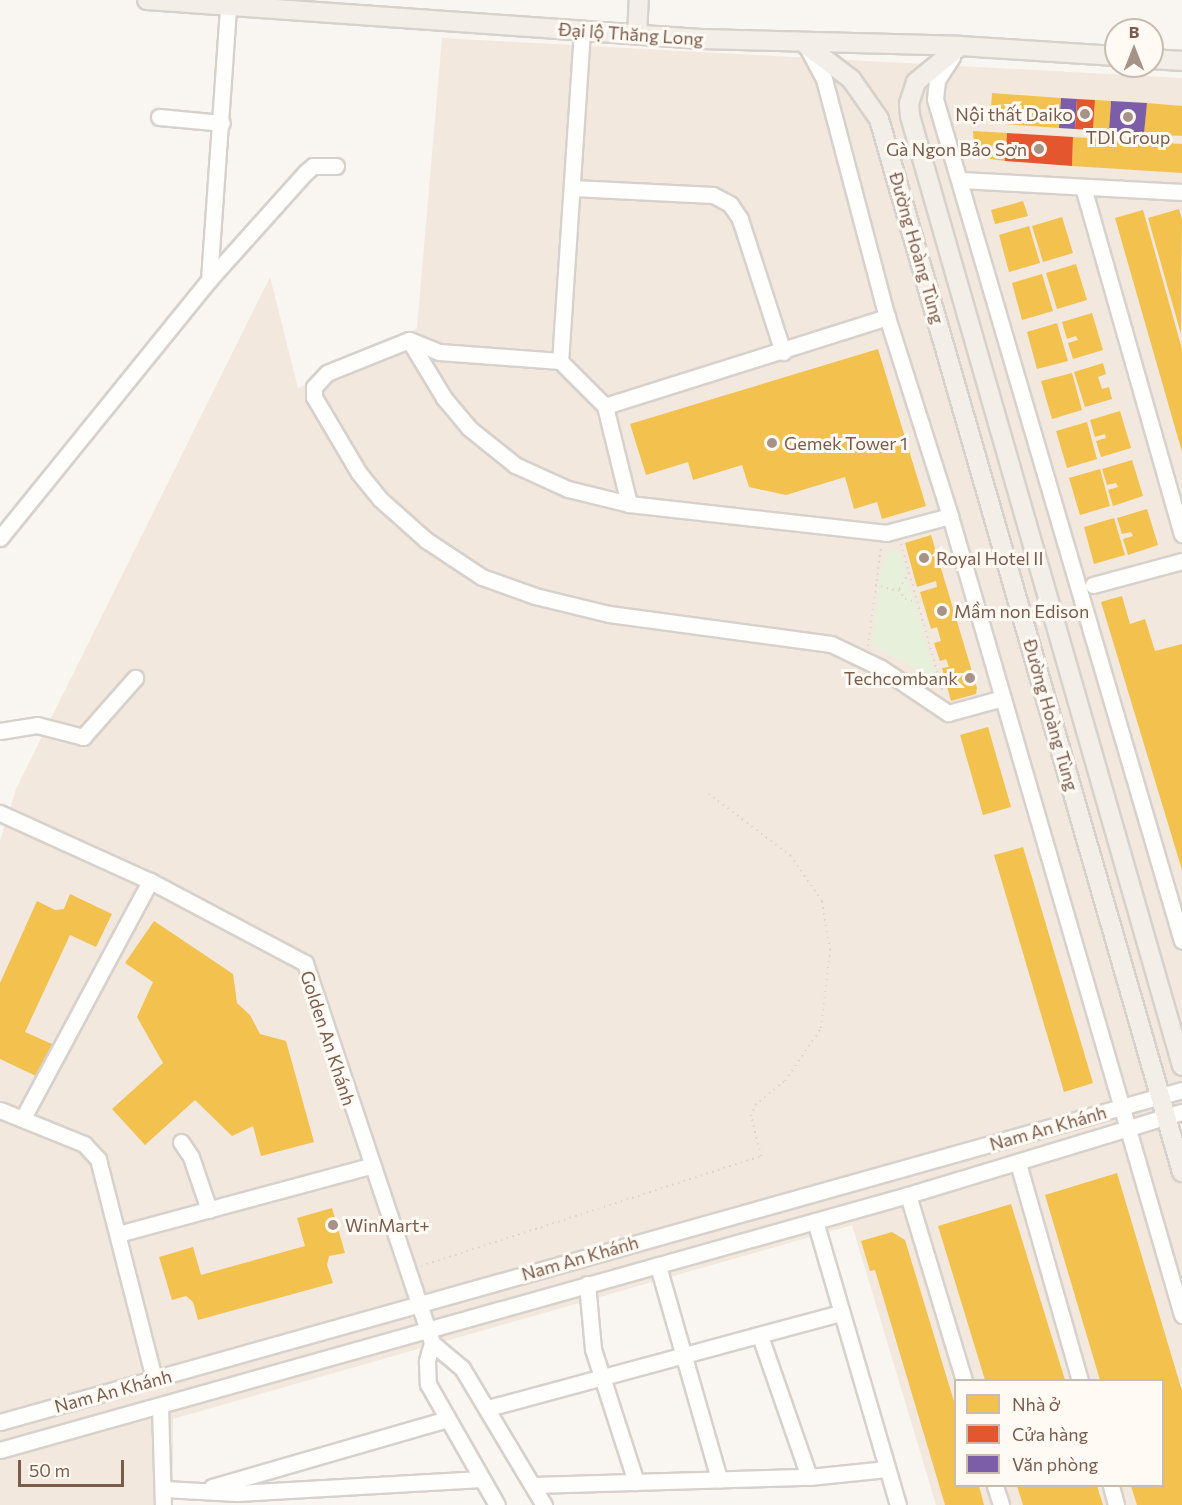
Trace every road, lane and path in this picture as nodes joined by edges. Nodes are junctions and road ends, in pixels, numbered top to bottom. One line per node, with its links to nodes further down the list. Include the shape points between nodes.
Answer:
1 (147, 0): 3 (main road, Đại lộ Thăng Long)
2 (639, 0): 5 (main road)
3 (228, 6): 4 (main road, Đại lộ Thăng Long); 12 (street)
4 (582, 32): 5 (main road, Đại lộ Thăng Long); 16 (street)
5 (637, 34): 6 (main road, Đại lộ Thăng Long)
6 (805, 44): 7 (main road, Đại lộ Thăng Long); 19 (street, via 824,79); 46 (main road, Đường Hoàng Tùng, via 851,80 879,119)
7 (960, 46): 8 (main road, Đại lộ Thăng Long); 14 (street, via 937,80 935,99); 44 (main road, Đường Hoàng Tùng, via 915,82 910,116)
8 (1104, 55)
9 (1164, 59): 10 (main road)
10 (1182, 60)
11 (159, 117): 12 (street)
12 (222, 123): 18 (street)
13 (336, 166): 18 (street, via 313,166 306,172)
14 (961, 180): 15 (street); 43 (street)
15 (1083, 187): 17 (street); 27 (street)
16 (573, 188): 21 (street, via 713,195 730,204 740,219); 22 (street)
17 (1182, 192)
18 (209, 280): 28 (street)
19 (887, 317): 21 (street); 25 (street)
20 (409, 340): 22 (street, via 439,352); 24 (street, via 457,416 495,451 539,478); 35 (street, via 327,373 314,387 314,397 359,473 380,499 426,540 482,577 544,599 609,614 801,638 831,644)
21 (783, 352): 23 (street)
22 (561, 361): 23 (street)
23 (605, 406): 24 (street)
24 (629, 504): 26 (street)
25 (950, 516): 26 (street); 37 (street)
26 (890, 531): 30 (path); 31 (path)
27 (1182, 534)
28 (1, 536)
29 (1182, 561): 32 (street)
30 (909, 572): 33 (path, via 900,582); 34 (path)
31 (876, 585): 33 (path); 35 (path)
32 (1093, 585)
33 (900, 591): 34 (path, via 905,599)
34 (918, 602): 38 (path)
35 (866, 659): 38 (street)
36 (135, 678): 39 (street, via 83,737 37,725)
37 (1003, 698): 38 (street); 47 (street)
38 (949, 712)
39 (0, 731)
40 (709, 794): 63 (path, via 792,856 822,902 830,950 821,1028 785,1081 755,1105 752,1116 761,1156)
41 (0, 813): 42 (street, Golden An Khánh)
42 (150, 881): 50 (street); 55 (street, Golden An Khánh, via 305,963)
43 (1182, 941)
44 (1182, 1066)
45 (1182, 1090): 46 (street, Nam An Khánh)
46 (1161, 1097): 47 (street, Nam An Khánh); 49 (main road, Đường Hoàng Tùng)
47 (1122, 1107): 51 (street); 53 (street, Nam An Khánh)
48 (0, 1110): 50 (street)
49 (1174, 1115): 51 (street, Nam An Khánh); 56 (main road, Đường Hoàng Tùng)
50 (23, 1118): 61 (street, via 84,1144 98,1159)
51 (1128, 1129): 54 (street, Nam An Khánh); 67 (street)
52 (181, 1142): 59 (street, via 191,1157)
53 (949, 1155): 57 (street); 65 (street, Nam An Khánh)
54 (1018, 1163): 57 (street, Nam An Khánh); 74 (street)
55 (370, 1166): 59 (street); 63 (street, Golden An Khánh)
56 (1182, 1172)
57 (956, 1181): 58 (street, Nam An Khánh)
58 (908, 1195): 60 (street, Nam An Khánh); 73 (street)
59 (209, 1210): 61 (street)
60 (815, 1221): 62 (street, Nam An Khánh); 66 (street)
61 (118, 1234): 72 (street)
62 (658, 1266): 64 (street, Nam An Khánh); 70 (street)
63 (407, 1271): 65 (street, Golden An Khánh)
64 (587, 1284): 69 (street, Nam An Khánh); 71 (street, via 593,1350)
65 (420, 1305): 69 (street, Golden An Khánh); 72 (street, Nam An Khánh)
66 (839, 1313): 68 (street); 80 (street)
67 (1182, 1315)
68 (760, 1336): 70 (street); 81 (street)
69 (430, 1337): 75 (street, Nam An Khánh); 76 (street, via 462,1368); 77 (street, via 428,1384)
70 (682, 1358): 71 (street); 83 (street)
71 (604, 1378): 76 (street); 84 (street)
72 (154, 1379): 78 (street, Nam An Khánh)
73 (964, 1379)
74 (1080, 1379)
75 (160, 1406): 79 (street, Nam An Khánh); 89 (street)
76 (488, 1408): 85 (street)
77 (447, 1419): 82 (street); 88 (street)
78 (0, 1422)
79 (0, 1450)
80 (887, 1469): 81 (street); 94 (street)
81 (809, 1477): 83 (street)
82 (482, 1479): 90 (street); 92 (street)
83 (719, 1479): 84 (street)
84 (636, 1482): 85 (street)
85 (533, 1485): 93 (street)
86 (996, 1487): 95 (street)
87 (1112, 1487): 96 (street)
88 (206, 1488): 89 (street); 90 (street)
89 (164, 1489): 91 (street)
90 (238, 1499)
91 (163, 1505)
92 (497, 1505)
93 (544, 1505)
94 (898, 1505)
95 (1001, 1505)
96 (1116, 1505)

